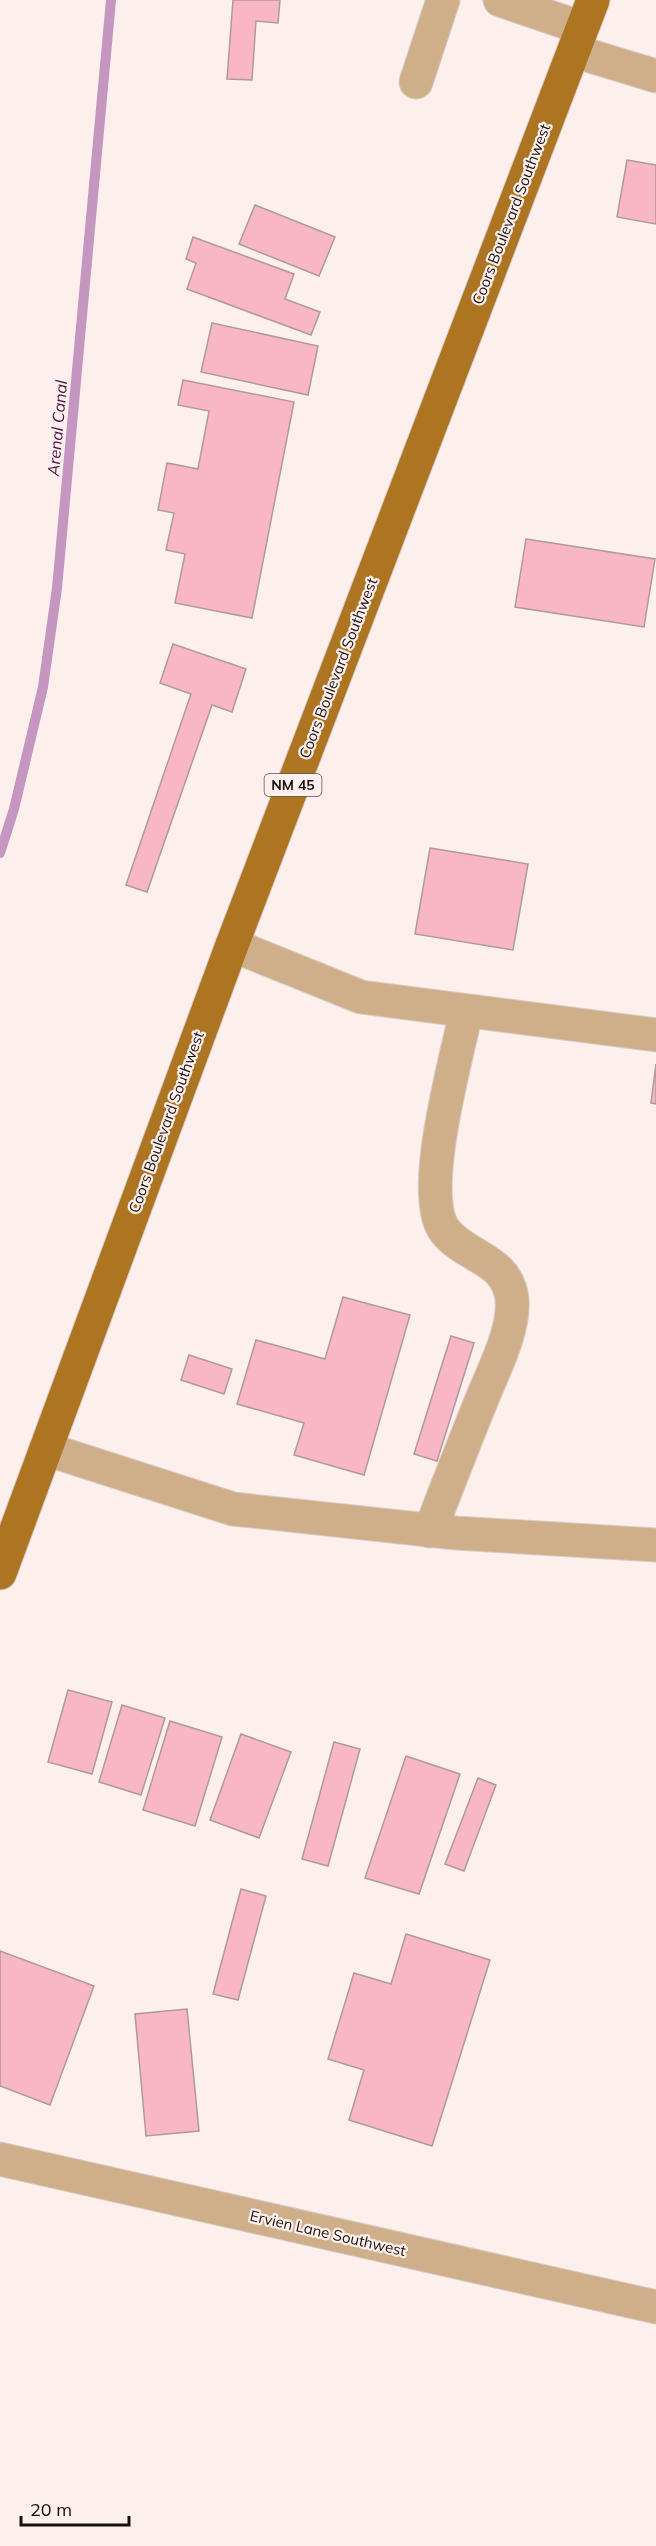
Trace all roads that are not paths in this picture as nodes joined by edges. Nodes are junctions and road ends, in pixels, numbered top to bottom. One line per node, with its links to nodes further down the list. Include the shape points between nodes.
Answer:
1 (443, 0): 5 (street)
2 (500, 0): 3 (street)
3 (583, 26): 4 (street); 6 (main road, Coors Boulevard Southwest / NM 45)
4 (656, 76)
5 (416, 82)
6 (232, 945): 7 (street, via 361,998); 9 (main road, Coors Boulevard Southwest / NM 45)
7 (466, 1012): 8 (street); 10 (street, via 435,1163 437,1212 443,1229 455,1242 494,1264 508,1285 512,1301 503,1346)
8 (656, 1035)
9 (46, 1449): 10 (street, via 233,1509); 12 (main road, Coors Boulevard Southwest / NM 45)
10 (429, 1531): 11 (street)
11 (656, 1545)
12 (0, 1573)
13 (0, 2159): 14 (street, Ervien Lane Southwest)
14 (656, 2307)

